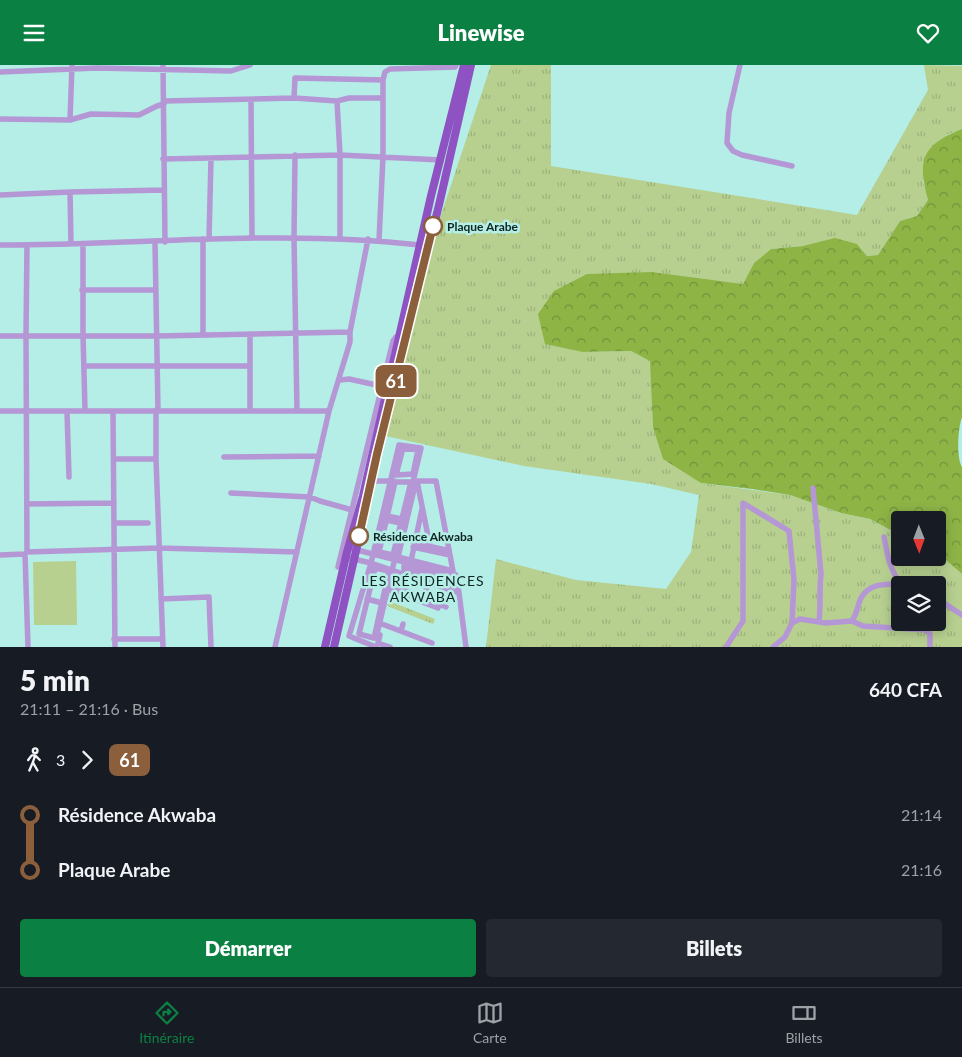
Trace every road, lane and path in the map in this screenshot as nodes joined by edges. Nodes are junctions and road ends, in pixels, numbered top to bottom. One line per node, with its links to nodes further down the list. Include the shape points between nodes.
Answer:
1 (250, 65): 7 (street, via 231,71)
2 (456, 65): 9 (street, via 390,69 385,72)
3 (464, 65): 23 (main road)
4 (471, 65): 72 (main road)
5 (740, 65): 24 (street, via 729,113 727,143 742,155)
6 (72, 67): 7 (street); 8 (street); 16 (street)
7 (163, 67): 14 (street)
8 (0, 72)
9 (383, 80): 10 (street, via 295,78); 11 (street)
10 (294, 98): 12 (street); 13 (street)
11 (382, 98): 13 (street, via 349,97); 20 (street)
12 (251, 100): 14 (street); 19 (street)
13 (336, 101): 18 (street)
14 (164, 102): 16 (street, via 140,115 91,114); 22 (street)
15 (0, 119): 16 (street)
16 (70, 120)
17 (295, 155): 18 (street); 19 (street); 29 (street)
18 (340, 155): 20 (street); 30 (street)
19 (252, 157): 21 (street); 28 (street)
20 (382, 157): 23 (street); 34 (street)
21 (211, 158): 22 (street); 31 (street)
22 (163, 159): 25 (street)
23 (441, 161): 40 (main road)
24 (792, 166)
25 (164, 190): 26 (street); 33 (street)
26 (70, 191): 27 (street); 36 (street)
27 (0, 195)
28 (252, 237): 29 (street); 31 (street)
29 (294, 238): 30 (street); 44 (street)
30 (340, 238): 32 (street)
31 (206, 239): 33 (street); 45 (street)
32 (368, 239): 34 (street); 43 (street)
33 (165, 241): 35 (street)
34 (379, 241): 40 (street)
35 (155, 242): 37 (street); 42 (street)
36 (71, 244): 37 (street); 39 (street)
37 (83, 244): 41 (street)
38 (0, 245): 39 (street)
39 (27, 245): 47 (street)
40 (420, 245): 51 (main road)
41 (82, 290): 42 (street); 48 (street)
42 (156, 290): 50 (street)
43 (350, 331): 44 (street); 55 (street)
44 (296, 332): 46 (street); 63 (street)
45 (203, 334): 46 (street); 50 (street)
46 (250, 334): 54 (street)
47 (26, 335): 48 (street); 49 (street); 60 (street)
48 (82, 335): 50 (street); 52 (street)
49 (0, 336)
50 (157, 336): 53 (street)
51 (400, 336): 56 (street, via 392,341); 91 (main road)
52 (84, 366): 53 (street); 57 (street)
53 (157, 366): 54 (street); 58 (street)
54 (250, 366): 62 (street)
55 (340, 380): 56 (street); 64 (street)
56 (381, 386): 80 (street)
57 (86, 410): 61 (street); 65 (street)
58 (157, 410): 62 (street); 65 (street); 69 (street)
59 (0, 411): 60 (street)
60 (27, 411): 61 (street); 78 (street)
61 (67, 411): 70 (street)
62 (250, 411): 63 (street)
63 (298, 411): 64 (street)
64 (329, 411): 66 (street)
65 (113, 412): 68 (street)
66 (319, 456): 67 (street); 76 (street)
67 (224, 457)
68 (114, 459): 69 (street); 77 (street)
69 (156, 459): 90 (street)
70 (69, 477)
71 (415, 478): 71 (street, via 396,475 403,447 418,450); 73 (street); 73 (street, via 421,448 399,445); 79 (street); 81 (street); 98 (street, via 436,481); 101 (street); 106 (street, via 438,479)
72 (372, 481): 73 (street); 93 (main road)
73 (393, 483): 82 (street); 84 (street, via 409,488); 97 (street)
74 (813, 488): 121 (street, via 821,574)
75 (232, 493): 76 (street)
76 (310, 497): 80 (street); 94 (street)
77 (114, 503): 78 (street); 85 (street)
78 (27, 505): 95 (street)
79 (422, 506): 83 (street); 89 (street)
80 (352, 510): 104 (street)
81 (408, 516): 83 (street); 102 (street, via 398,557)
82 (387, 518): 84 (street); 84 (street, via 379,552 392,555)
83 (420, 519): 88 (street)
84 (401, 521)
85 (114, 523): 86 (street); 92 (street)
86 (148, 523)
87 (884, 537): 107 (street, via 889,561)
88 (414, 545): 89 (street); 98 (street); 102 (street)
89 (430, 546): 98 (street, via 446,550)
90 (159, 548): 92 (street); 94 (street); 113 (street)
91 (348, 548): 93 (street); 99 (main road)
92 (114, 549): 95 (street); 127 (street)
93 (356, 550): 97 (street); 100 (main road)
94 (297, 552): 134 (street)
95 (26, 553): 96 (street); 130 (street)
96 (0, 555)
97 (373, 555): 101 (street); 103 (street)
98 (448, 555): 102 (street, via 453,571)
99 (346, 557): 100 (street); 135 (main road)
100 (354, 559): 103 (street); 136 (main road)
101 (395, 560): 105 (street); 106 (street)
102 (411, 561)
103 (371, 563): 105 (street); 137 (street, via 349,636)
104 (338, 567)
105 (392, 570): 111 (street); 126 (street)
106 (456, 575): 111 (street)
107 (897, 576)
108 (891, 584): 120 (street, via 880,584 868,590 861,598)
109 (428, 585): 110 (street, via 395,573); 111 (street); 112 (street)
110 (391, 587): 112 (street); 118 (street); 123 (street)
111 (457, 593): 111 (street, via 404,569 403,568 451,577); 139 (street)
112 (423, 598): 117 (street)
113 (161, 599): 128 (street); 133 (street, via 209,597)
114 (367, 601): 115 (street); 115 (street, via 375,567 389,571); 115 (street, via 359,634 374,638)
115 (381, 604)
116 (946, 604): 119 (street)
117 (446, 607)
118 (438, 608)
119 (962, 615)
120 (852, 621): 121 (street); 142 (street, via 863,626 926,630 930,634)
121 (819, 622): 122 (street, via 800,619)
122 (792, 623): 140 (street, via 794,580 789,531 743,503 743,621); 141 (street, via 785,637)
123 (382, 624): 125 (street); 138 (street, via 378,643)
124 (404, 624): 125 (street)
125 (405, 633): 129 (street)
126 (376, 638)
127 (114, 639): 128 (street); 131 (street)
128 (162, 639): 132 (street)
129 (432, 643)
130 (28, 647)
131 (114, 647)
132 (162, 647)
133 (211, 647)
134 (275, 647)
135 (325, 647)
136 (334, 647)
137 (376, 647)
138 (390, 647)
139 (466, 647)
140 (726, 647)
141 (773, 647)
142 (930, 647)

